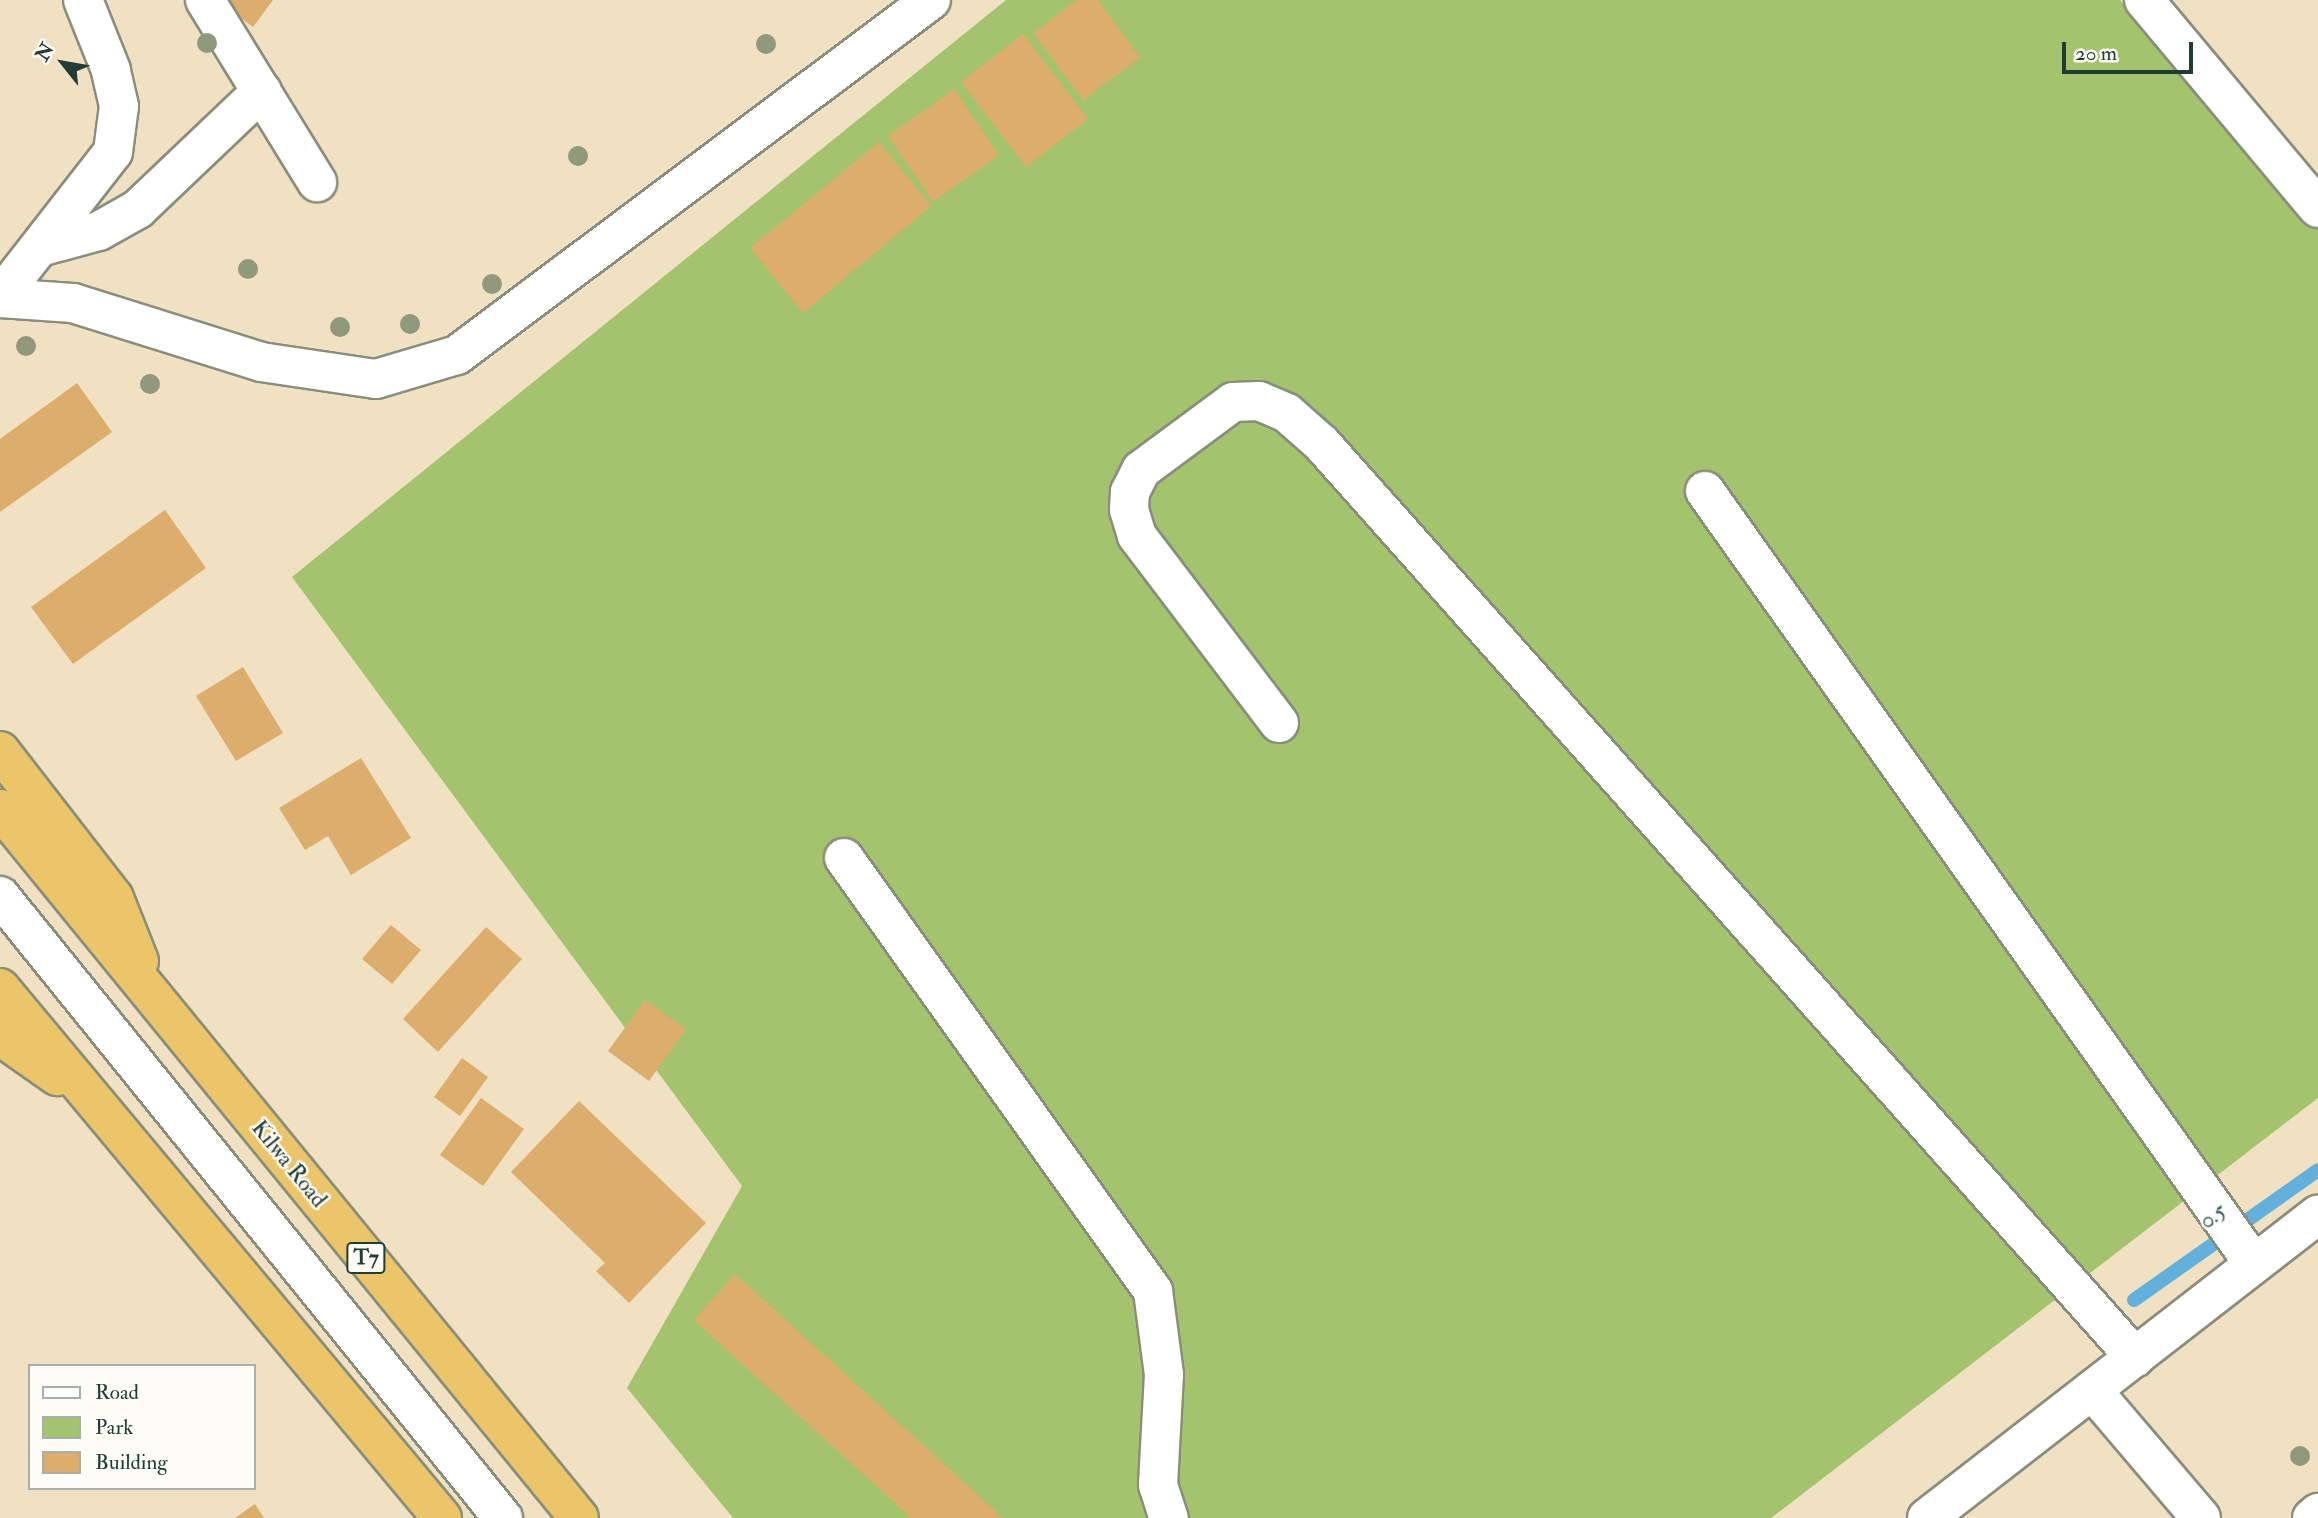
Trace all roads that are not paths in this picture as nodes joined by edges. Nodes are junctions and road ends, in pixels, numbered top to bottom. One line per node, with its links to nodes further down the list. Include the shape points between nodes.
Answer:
1 (83, 0): 8 (street, via 111,70 118,106 113,152)
2 (205, 0): 5 (street)
3 (932, 0): 9 (street, via 457,355 376,379 261,362 73,303)
4 (2144, 0): 7 (street)
5 (262, 91): 6 (street); 8 (street, via 138,209 99,231)
6 (317, 182)
7 (2318, 208)
8 (40, 247): 9 (street)
9 (0, 297)
10 (1705, 491): 21 (street)
11 (1279, 723): 22 (street, via 1137,536 1129,510 1130,492 1142,470 1233,402 1259,401 1287,412 1322,444)
12 (0, 751): 17 (highway, T7, via 114,898)
13 (0, 809): 17 (highway, Kilwa Road / T7)
14 (844, 858): 28 (street, via 1153,1291 1164,1374 1158,1485)
15 (0, 896): 26 (street)
16 (0, 988): 19 (highway)
17 (153, 998): 27 (highway, Kilwa Road / T7)
18 (0, 1036): 19 (highway)
19 (90, 1099): 25 (highway)
20 (2318, 1215): 21 (street)
21 (2254, 1264): 22 (street)
22 (2135, 1357): 23 (street)
23 (2092, 1390): 29 (street); 30 (street)
24 (2318, 1513): 31 (street)
25 (442, 1518)
26 (503, 1518)
27 (579, 1518)
28 (1169, 1518)
29 (1927, 1518)
30 (2201, 1518)
31 (2312, 1518)

